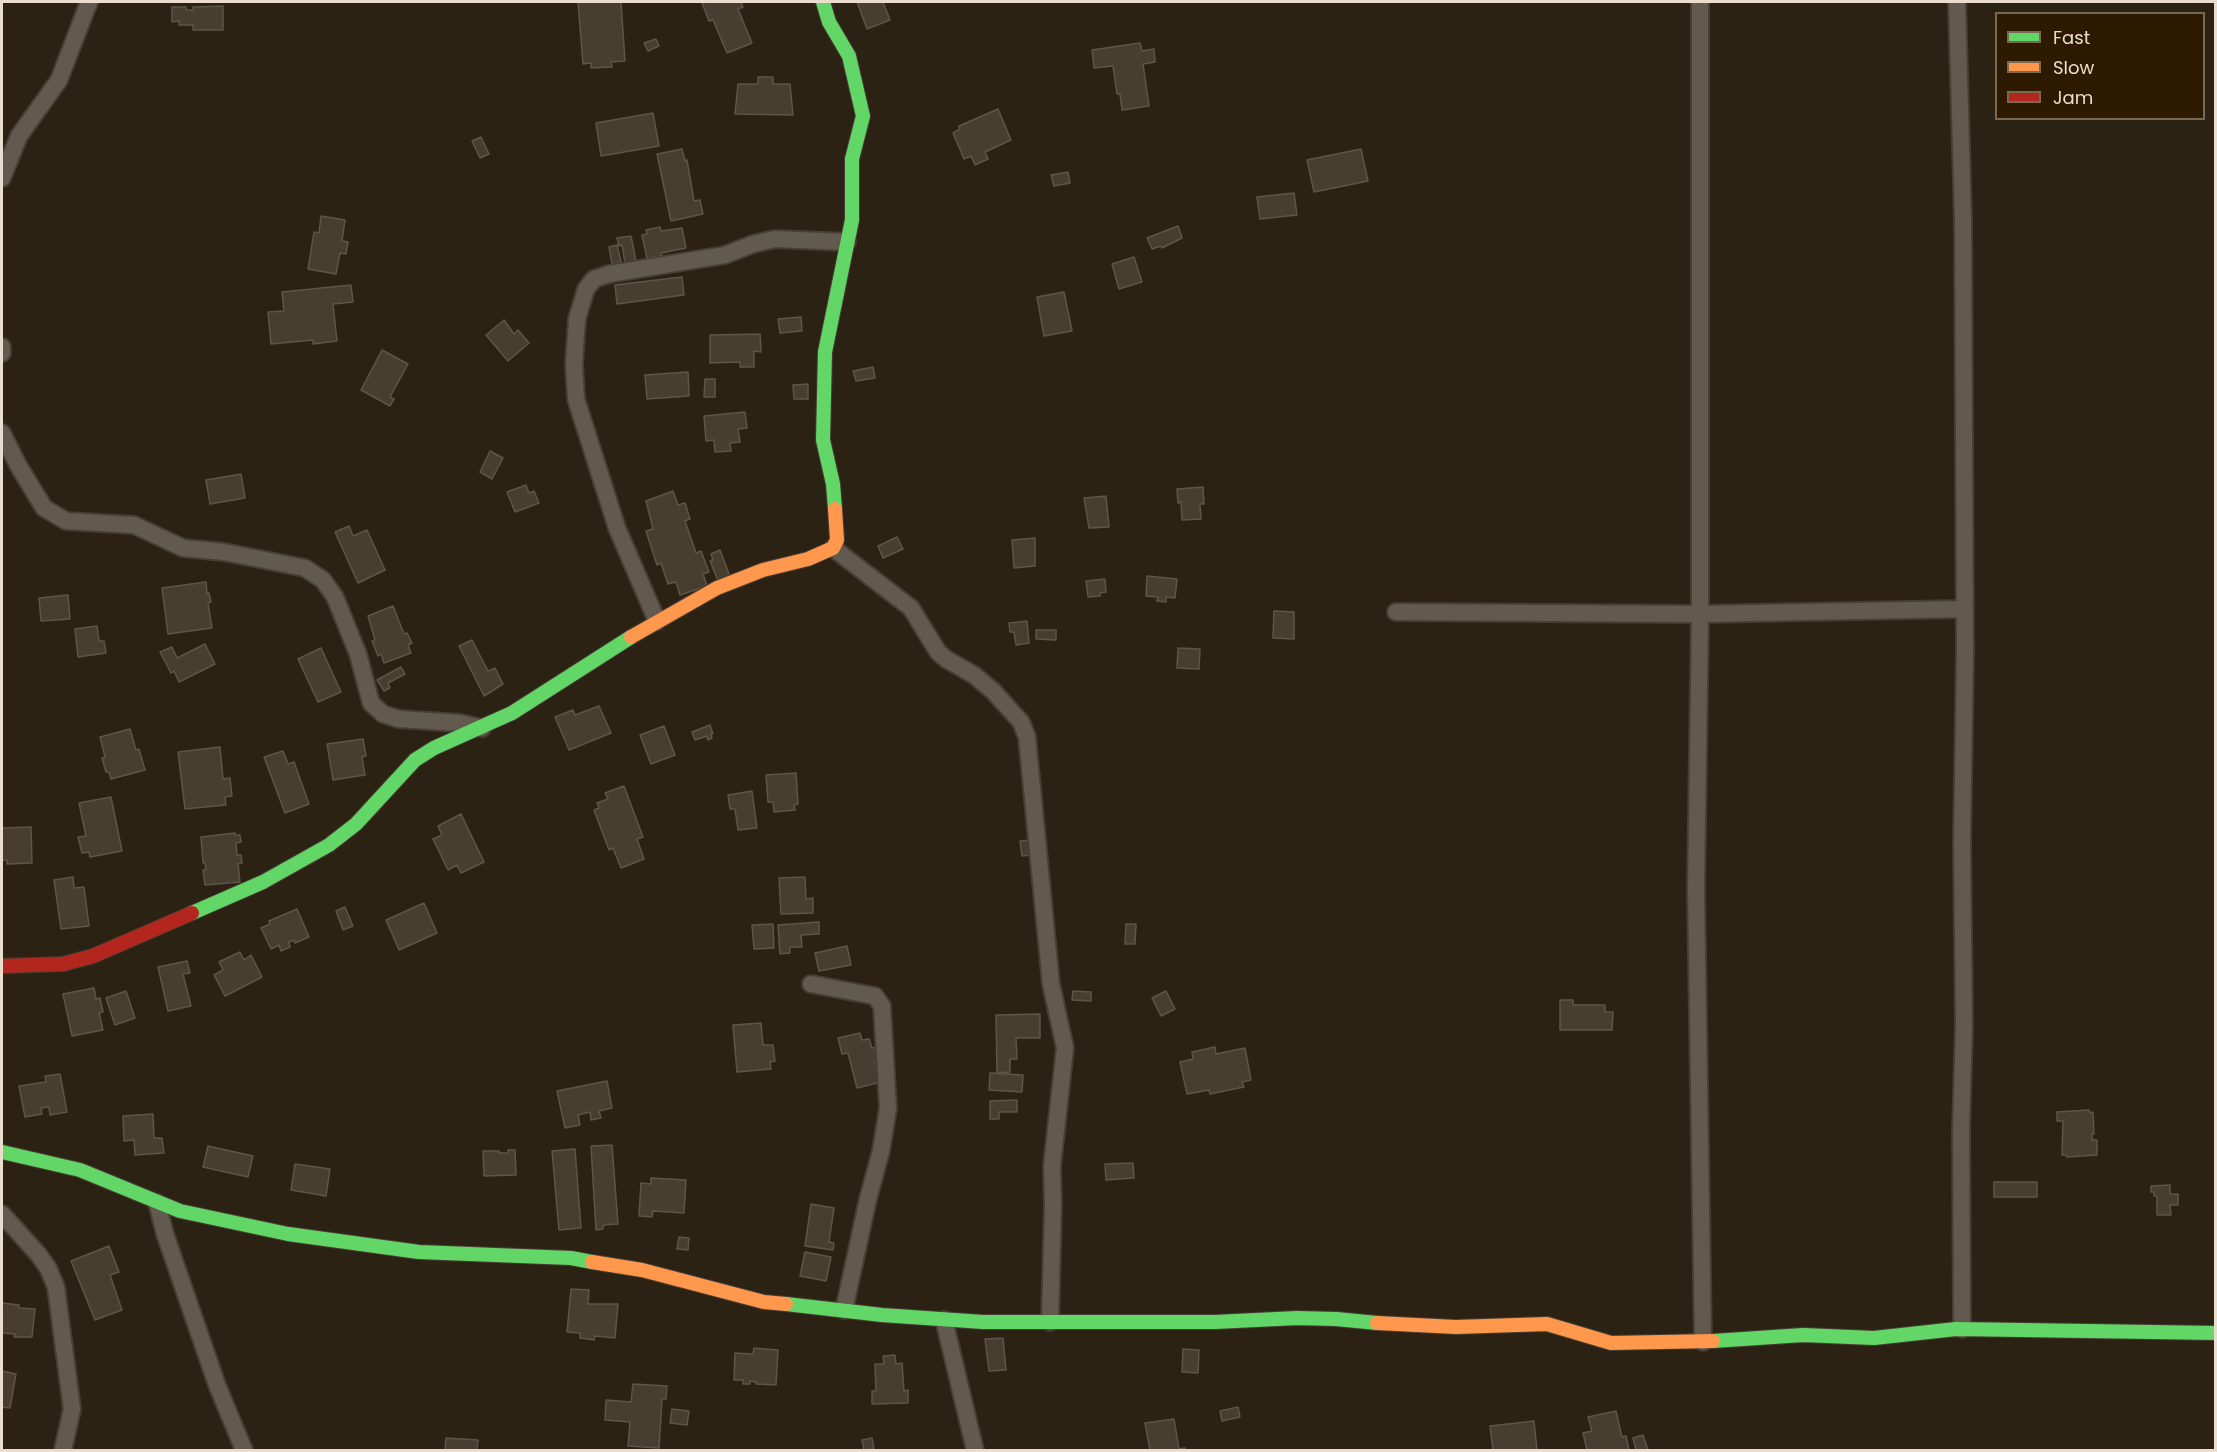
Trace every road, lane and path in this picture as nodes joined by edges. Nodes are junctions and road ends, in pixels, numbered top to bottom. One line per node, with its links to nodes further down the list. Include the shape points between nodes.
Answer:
1 (89, 2): 5 (street, via 59,80 19,136)
2 (823, 2): 6 (street, via 829,22 849,56 863,116 852,159 852,220)
3 (1700, 2): 13 (street)
4 (1957, 2): 11 (street, via 1963,220)
5 (2, 178)
6 (847, 242): 10 (street, via 825,352 823,440 833,484 837,531); 14 (street, via 775,239 725,255 609,274 594,279 585,289 577,320 576,399 617,528)
7 (2, 347): 8 (street)
8 (2, 353)
9 (2, 434): 15 (street, via 44,508 66,521 134,525 183,548 305,568 323,580 335,597 358,654 371,703 382,714)
10 (832, 548): 14 (street, via 717,588); 23 (street, via 911,608 938,652 993,691 1021,722 1027,737 1051,984 1065,1048 1052,1166)
11 (1963, 609): 13 (street); 24 (street)
12 (1396, 612): 13 (street)
13 (1700, 614): 26 (street, via 1696,890)
14 (657, 621): 15 (street)
15 (483, 728): 16 (street, via 415,760 356,824 329,845 263,882 93,956 63,964)
16 (2, 966)
17 (811, 984): 21 (street, via 875,996 882,1006 888,1108)
18 (2, 1152): 19 (street, via 80,1170)
19 (157, 1203): 21 (street, via 288,1234 419,1252 572,1258 642,1270 764,1302); 28 (street, via 217,1385)
20 (2, 1214): 27 (street, via 38,1254 56,1287 72,1409)
21 (844, 1310): 22 (street)
22 (944, 1320): 23 (street); 29 (street)
23 (1050, 1322): 26 (street, via 1297,1318 1391,1325 1547,1324 1611,1343)
24 (1962, 1329): 25 (street); 26 (street, via 1875,1338 1803,1335)
25 (2216, 1333)
26 (1703, 1342)
27 (63, 1450)
28 (244, 1450)
29 (975, 1450)

